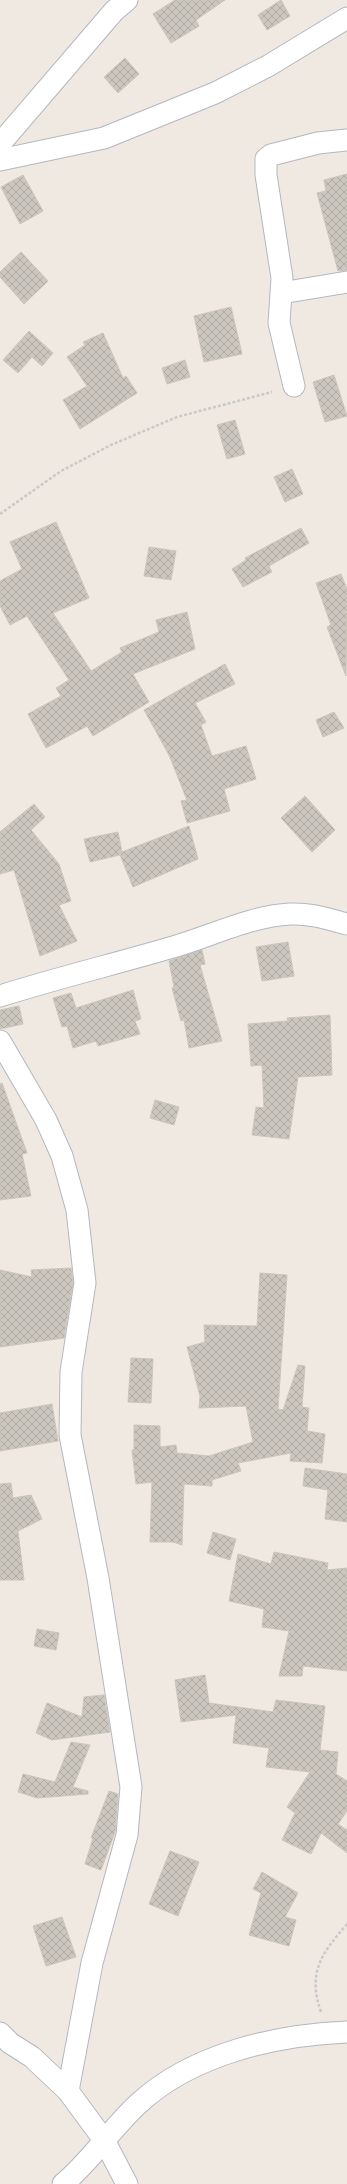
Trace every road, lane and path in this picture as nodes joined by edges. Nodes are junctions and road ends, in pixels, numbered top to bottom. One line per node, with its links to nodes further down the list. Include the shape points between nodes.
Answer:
1 (127, 0): 4 (street, via 114,11)
2 (347, 18): 5 (street, via 268,66 215,93 104,138)
3 (347, 140): 7 (street, via 318,143 271,155 266,159 266,175 282,278)
4 (0, 144)
5 (0, 160)
6 (347, 282): 7 (street)
7 (281, 293): 8 (street, via 279,323)
8 (294, 386): 9 (path, via 177,417 111,445 61,471)
9 (0, 514)
10 (347, 924): 11 (street, via 312,914 289,914 259,920)
11 (0, 996)
12 (0, 1041): 16 (street, via 18,1070 62,1156 77,1210 85,1283 71,1372 70,1435 100,1586 131,1787 127,1835 92,1963)
13 (347, 1924): 15 (path, via 334,1939 317,1967 315,1995)
14 (0, 2033): 16 (street, via 32,2057)
15 (337, 2033): 17 (street, via 266,2043 222,2055 176,2076 138,2104)
16 (68, 2092): 17 (street)
17 (104, 2140): 18 (street, via 77,2173); 19 (street)
18 (63, 2184)
19 (127, 2184)

